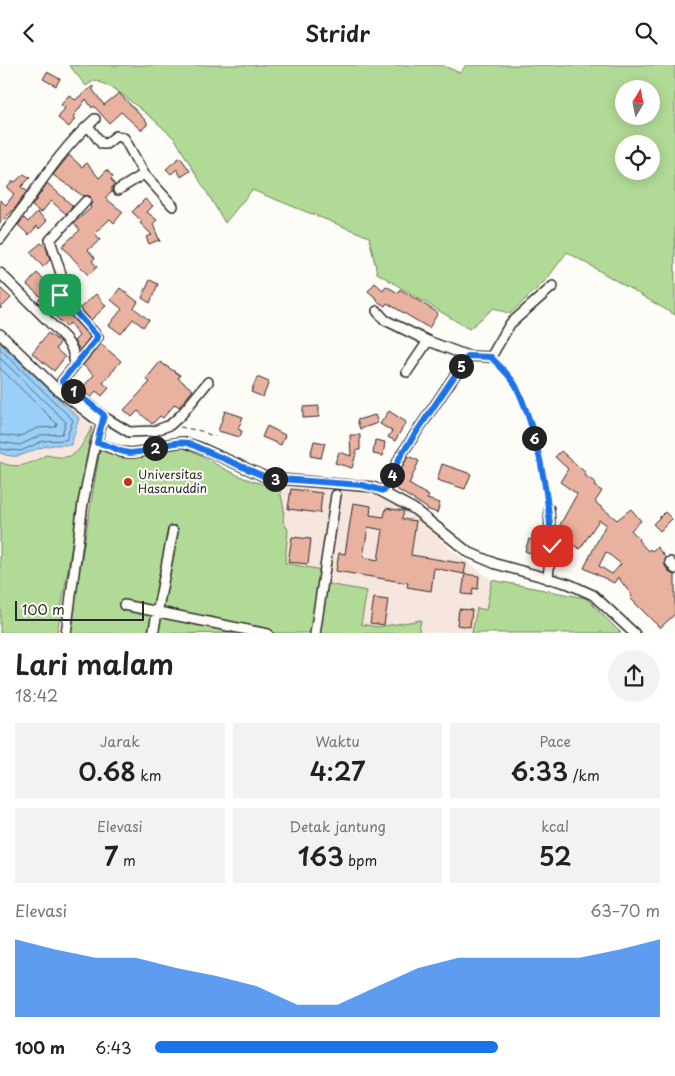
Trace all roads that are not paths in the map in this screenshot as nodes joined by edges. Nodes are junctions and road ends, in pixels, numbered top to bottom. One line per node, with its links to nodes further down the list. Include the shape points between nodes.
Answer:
1 (144, 174): 2 (street); 4 (street); 5 (street, via 124,138 116,136 102,145 91,123 72,139)
2 (118, 190)
3 (86, 201): 12 (street, via 50,240 65,286 60,295 98,337)
4 (173, 206)
5 (0, 239)
6 (0, 273): 12 (street, via 66,338)
7 (553, 286): 11 (street, via 510,324 491,357)
8 (377, 311): 10 (street, via 385,320)
9 (0, 334): 15 (street)
10 (428, 341): 11 (street); 13 (street)
11 (468, 356): 16 (street, via 401,455)
12 (76, 363): 15 (street, via 62,381)
13 (407, 372)
14 (208, 382): 15 (street, via 170,425 154,431)
15 (100, 430): 16 (street, via 120,452 145,451 183,442 268,478); 23 (street, via 83,503)
16 (387, 486): 20 (street, via 468,552 496,564)
17 (336, 495): 26 (street)
18 (549, 509): 20 (street, via 552,546)
19 (173, 531): 22 (street)
20 (548, 571): 27 (street, via 593,595)
21 (124, 605): 22 (street)
22 (158, 611): 24 (street); 25 (street)
23 (66, 633)
24 (153, 633)
25 (268, 633)
26 (314, 633)
27 (635, 633)

